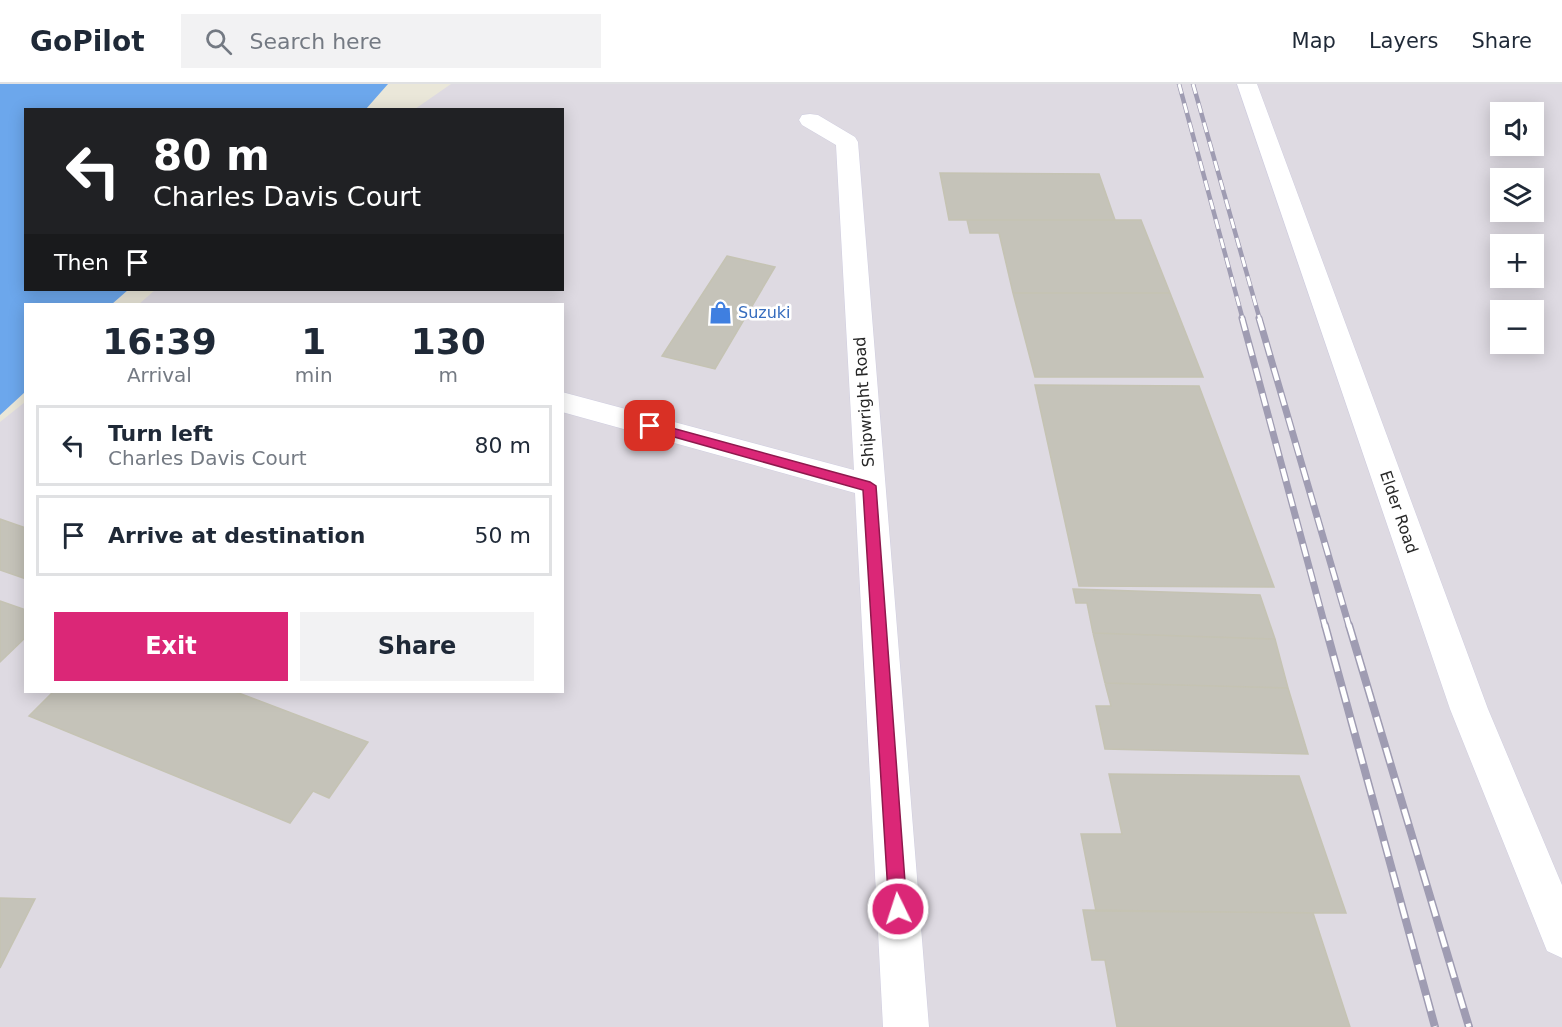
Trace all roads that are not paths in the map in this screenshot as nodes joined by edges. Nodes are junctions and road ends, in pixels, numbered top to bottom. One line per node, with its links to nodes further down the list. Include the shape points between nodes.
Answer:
1 (1246, 84): 5 (street, Elder Road, via 1469,709)
2 (810, 120): 4 (street, Shipwright Road, via 847,142)
3 (564, 403): 4 (street)
4 (870, 486): 6 (street, Shipwright Road)
5 (1562, 936)
6 (906, 1027)

